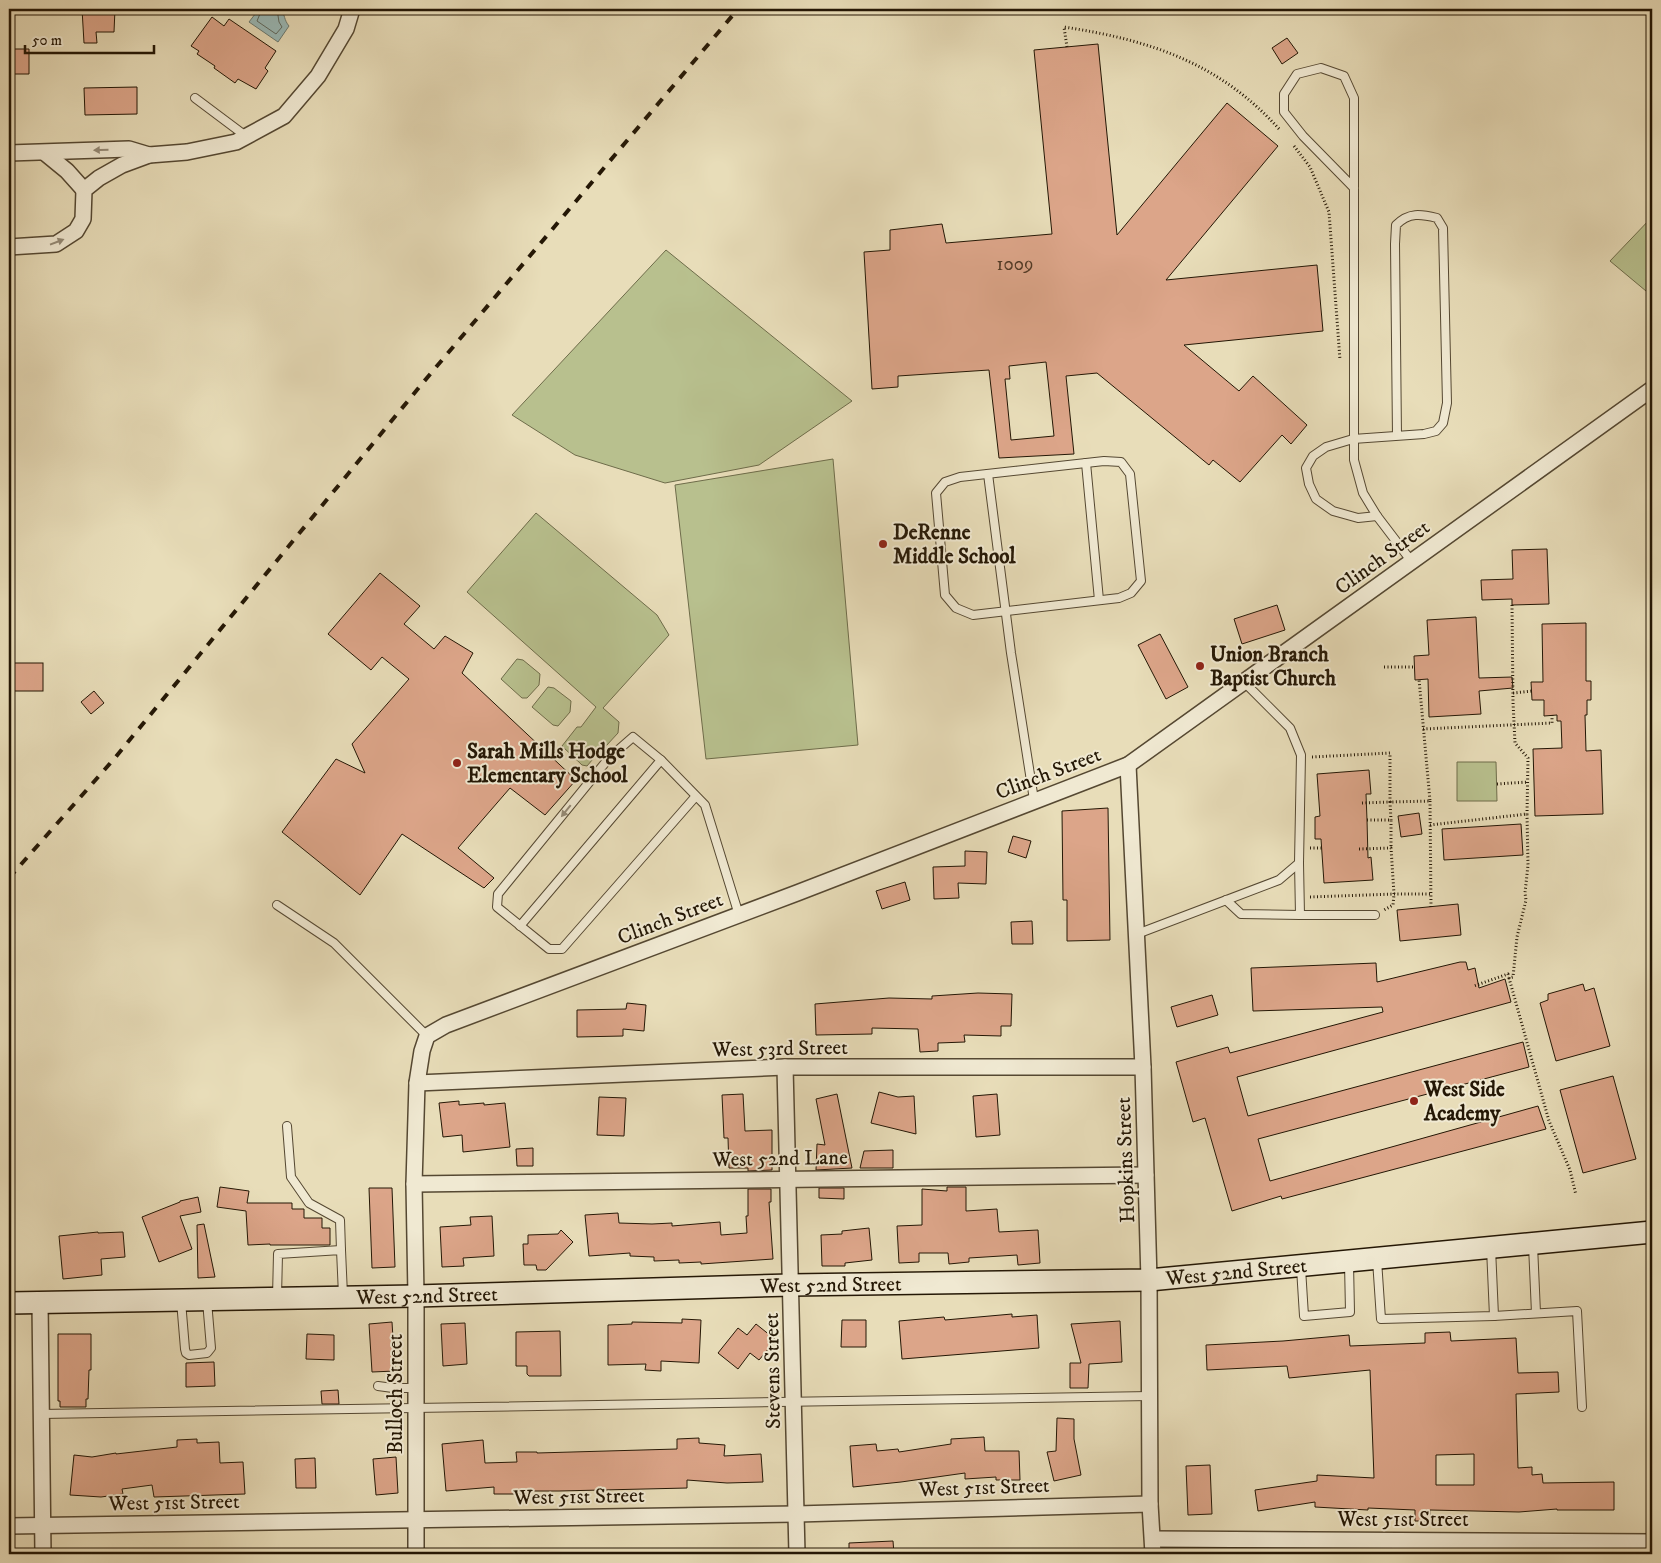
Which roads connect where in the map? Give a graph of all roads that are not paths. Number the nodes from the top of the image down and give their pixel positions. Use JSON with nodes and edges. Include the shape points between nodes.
{"nodes":[{"id":1,"x":352,"y":9,"type":"edge"},
{"id":2,"x":195,"y":98,"type":"dead end"},
{"id":3,"x":247,"y":137,"type":"junction"},
{"id":4,"x":9,"y":153,"type":"edge"},
{"id":5,"x":45,"y":153,"type":"junction"},
{"id":6,"x":149,"y":155,"type":"junction"},
{"id":7,"x":1354,"y":188,"type":"junction"},
{"id":8,"x":84,"y":190,"type":"junction"},
{"id":9,"x":9,"y":247,"type":"edge"},
{"id":10,"x":1652,"y":390,"type":"edge"},
{"id":11,"x":1397,"y":436,"type":"junction"},
{"id":12,"x":1353,"y":438,"type":"junction"},
{"id":13,"x":1086,"y":463,"type":"junction"},
{"id":14,"x":988,"y":474,"type":"junction"},
{"id":15,"x":1377,"y":516,"type":"junction"},
{"id":16,"x":1412,"y":562,"type":"junction"},
{"id":17,"x":1099,"y":600,"type":"junction"},
{"id":18,"x":1006,"y":610,"type":"junction"},
{"id":19,"x":1244,"y":682,"type":"junction"},
{"id":20,"x":661,"y":760,"type":"junction"},
{"id":21,"x":1128,"y":766,"type":"junction"},
{"id":22,"x":696,"y":796,"type":"junction"},
{"id":23,"x":1034,"y":800,"type":"junction"},
{"id":24,"x":1299,"y":863,"type":"junction"},
{"id":25,"x":1226,"y":900,"type":"junction"},
{"id":26,"x":278,"y":905,"type":"dead end"},
{"id":27,"x":738,"y":915,"type":"junction"},
{"id":28,"x":1300,"y":915,"type":"junction"},
{"id":29,"x":1375,"y":915,"type":"road end"},
{"id":30,"x":520,"y":926,"type":"junction"},
{"id":31,"x":1137,"y":934,"type":"junction"},
{"id":32,"x":427,"y":1036,"type":"junction"},
{"id":33,"x":1143,"y":1067,"type":"junction"},
{"id":34,"x":785,"y":1068,"type":"junction"},
{"id":35,"x":417,"y":1084,"type":"junction"},
{"id":36,"x":286,"y":1126,"type":"dead end"},
{"id":37,"x":1146,"y":1175,"type":"junction"},
{"id":38,"x":788,"y":1179,"type":"junction"},
{"id":39,"x":414,"y":1184,"type":"junction"},
{"id":40,"x":1652,"y":1232,"type":"edge"},
{"id":41,"x":1533,"y":1243,"type":"junction"},
{"id":42,"x":1491,"y":1247,"type":"junction"},
{"id":43,"x":341,"y":1250,"type":"junction"},
{"id":44,"x":1377,"y":1258,"type":"junction"},
{"id":45,"x":1348,"y":1261,"type":"junction"},
{"id":46,"x":1301,"y":1266,"type":"junction"},
{"id":47,"x":1149,"y":1280,"type":"junction"},
{"id":48,"x":791,"y":1285,"type":"junction"},
{"id":49,"x":416,"y":1296,"type":"junction"},
{"id":50,"x":343,"y":1297,"type":"junction"},
{"id":51,"x":277,"y":1298,"type":"junction"},
{"id":52,"x":181,"y":1300,"type":"junction"},
{"id":53,"x":206,"y":1300,"type":"junction"},
{"id":54,"x":9,"y":1303,"type":"edge"},
{"id":55,"x":40,"y":1303,"type":"junction"},
{"id":56,"x":1536,"y":1314,"type":"junction"},
{"id":57,"x":1494,"y":1316,"type":"junction"},
{"id":58,"x":378,"y":1386,"type":"dead end"},
{"id":59,"x":416,"y":1388,"type":"junction"},
{"id":60,"x":1150,"y":1396,"type":"junction"},
{"id":61,"x":794,"y":1401,"type":"junction"},
{"id":62,"x":1582,"y":1407,"type":"dead end"},
{"id":63,"x":416,"y":1408,"type":"junction"},
{"id":64,"x":41,"y":1414,"type":"junction"},
{"id":65,"x":1150,"y":1504,"type":"junction"},
{"id":66,"x":797,"y":1514,"type":"junction"},
{"id":67,"x":416,"y":1520,"type":"junction"},
{"id":68,"x":42,"y":1525,"type":"junction"},
{"id":69,"x":9,"y":1526,"type":"edge"},
{"id":70,"x":1652,"y":1546,"type":"edge"},
{"id":71,"x":1153,"y":1547,"type":"edge"},
{"id":72,"x":1499,"y":1548,"type":"edge"},
{"id":73,"x":43,"y":1554,"type":"edge"},
{"id":74,"x":416,"y":1554,"type":"edge"},
{"id":75,"x":797,"y":1554,"type":"edge"}],
"edges":[{"from":1,"to":3,"type":"street","via":[[346,30],[318,76],[284,116]]},
{"from":2,"to":3,"type":"lane"},
{"from":3,"to":6,"type":"street","via":[[187,152]]},
{"from":4,"to":5,"type":"street"},
{"from":6,"to":5,"type":"street","one_way":true,"via":[[129,149]]},
{"from":5,"to":8,"type":"street"},
{"from":6,"to":8,"type":"street","via":[[99,178]]},
{"from":7,"to":7,"type":"lane","via":[[1354,98],[1344,76],[1321,68],[1297,74],[1284,94],[1284,112]]},
{"from":7,"to":12,"type":"lane"},
{"from":9,"to":8,"type":"street","one_way":true,"via":[[56,244],[76,231],[83,219]]},
{"from":10,"to":16,"type":"street","name":"Clinch Street"},
{"from":11,"to":11,"type":"lane","via":[[1436,431],[1443,422],[1447,403],[1442,228],[1437,218],[1422,214],[1404,217],[1396,225]]},
{"from":11,"to":12,"type":"lane"},
{"from":12,"to":15,"type":"lane","via":[[1354,460],[1363,493]]},
{"from":12,"to":15,"type":"lane","via":[[1326,447],[1313,456],[1306,468],[1308,484],[1316,499],[1333,511],[1358,518]]},
{"from":13,"to":14,"type":"lane"},
{"from":13,"to":17,"type":"lane"},
{"from":13,"to":17,"type":"lane","via":[[1121,462],[1130,474],[1141,581],[1131,593]]},
{"from":14,"to":18,"type":"lane"},
{"from":14,"to":18,"type":"lane","via":[[945,482],[936,493],[945,595],[956,608],[973,614]]},
{"from":15,"to":16,"type":"lane"},
{"from":16,"to":19,"type":"street","name":"Clinch Street"},
{"from":17,"to":18,"type":"lane"},
{"from":18,"to":23,"type":"lane"},
{"from":19,"to":21,"type":"street","name":"Clinch Street"},
{"from":19,"to":24,"type":"lane","via":[[1290,728],[1302,755]]},
{"from":20,"to":22,"type":"lane"},
{"from":20,"to":30,"type":"lane"},
{"from":20,"to":30,"type":"lane","one_way":true,"via":[[633,737],[609,758],[498,894],[497,907]]},
{"from":21,"to":23,"type":"street","name":"Clinch Street"},
{"from":21,"to":31,"type":"street","name":"Hopkins Street"},
{"from":22,"to":27,"type":"lane","via":[[705,805]]},
{"from":22,"to":30,"type":"lane","via":[[562,949],[549,949]]},
{"from":23,"to":27,"type":"street","name":"Clinch Street"},
{"from":24,"to":25,"type":"lane","via":[[1279,880]]},
{"from":24,"to":28,"type":"lane"},
{"from":25,"to":28,"type":"lane","via":[[1241,914]]},
{"from":25,"to":31,"type":"lane"},
{"from":26,"to":32,"type":"lane","via":[[334,943]]},
{"from":27,"to":32,"type":"street","name":"Clinch Street","via":[[446,1025]]},
{"from":28,"to":29,"type":"lane"},
{"from":31,"to":33,"type":"street","name":"Hopkins Street"},
{"from":32,"to":35,"type":"street"},
{"from":33,"to":34,"type":"street","name":"West 53rd Street"},
{"from":33,"to":37,"type":"street","name":"Hopkins Street"},
{"from":34,"to":35,"type":"street","name":"West 53rd Street"},
{"from":34,"to":38,"type":"street","name":"Stevens Street"},
{"from":35,"to":39,"type":"street","name":"Bulloch Street"},
{"from":36,"to":43,"type":"lane","via":[[291,1177],[309,1203],[340,1220]]},
{"from":37,"to":38,"type":"street","name":"West 52nd Lane"},
{"from":37,"to":47,"type":"street","name":"Hopkins Street"},
{"from":38,"to":39,"type":"street","name":"West 52nd Lane"},
{"from":38,"to":48,"type":"street","name":"Stevens Street"},
{"from":39,"to":49,"type":"street","name":"Bulloch Street"},
{"from":40,"to":41,"type":"main road","name":"West 52nd Street"},
{"from":41,"to":42,"type":"main road","name":"West 52nd Street"},
{"from":41,"to":56,"type":"lane"},
{"from":42,"to":44,"type":"main road","name":"West 52nd Street"},
{"from":42,"to":57,"type":"lane"},
{"from":43,"to":50,"type":"lane"},
{"from":43,"to":51,"type":"lane","via":[[278,1254]]},
{"from":44,"to":45,"type":"main road","name":"West 52nd Street"},
{"from":44,"to":57,"type":"lane","via":[[1381,1319]]},
{"from":45,"to":46,"type":"main road","name":"West 52nd Street"},
{"from":45,"to":46,"type":"lane","via":[[1350,1312],[1304,1316]]},
{"from":46,"to":47,"type":"main road","name":"West 52nd Street"},
{"from":47,"to":48,"type":"main road","name":"West 52nd Street"},
{"from":47,"to":60,"type":"street","name":"Hopkins Street"},
{"from":48,"to":49,"type":"main road","name":"West 52nd Street"},
{"from":48,"to":61,"type":"street","name":"Stevens Street"},
{"from":49,"to":50,"type":"main road","name":"West 52nd Street"},
{"from":49,"to":59,"type":"street","name":"Bulloch Street"},
{"from":50,"to":51,"type":"main road","name":"West 52nd Street"},
{"from":51,"to":53,"type":"main road","name":"West 52nd Street"},
{"from":52,"to":53,"type":"main road","name":"West 52nd Street"},
{"from":52,"to":53,"type":"lane","via":[[184,1349],[190,1355],[207,1353],[211,1348]]},
{"from":52,"to":55,"type":"main road","name":"West 52nd Street"},
{"from":54,"to":55,"type":"main road","name":"West 52nd Street"},
{"from":55,"to":64,"type":"street"},
{"from":56,"to":57,"type":"lane"},
{"from":56,"to":62,"type":"lane","via":[[1577,1311]]},
{"from":58,"to":59,"type":"lane"},
{"from":59,"to":63,"type":"street","name":"Bulloch Street"},
{"from":60,"to":61,"type":"lane"},
{"from":60,"to":65,"type":"street","name":"Hopkins Street"},
{"from":61,"to":63,"type":"lane"},
{"from":61,"to":66,"type":"street","name":"Stevens Street"},
{"from":63,"to":64,"type":"lane"},
{"from":63,"to":67,"type":"street","name":"Bulloch Street"},
{"from":64,"to":68,"type":"street"},
{"from":65,"to":66,"type":"street","name":"West 51st Street"},
{"from":65,"to":71,"type":"street","name":"Hopkins Street"},
{"from":66,"to":67,"type":"street","name":"West 51st Street"},
{"from":66,"to":75,"type":"street","name":"Stevens Street"},
{"from":67,"to":68,"type":"street","name":"West 51st Street"},
{"from":67,"to":74,"type":"street","name":"Bulloch Street"},
{"from":68,"to":69,"type":"street","name":"West 51st Street"},
{"from":68,"to":73,"type":"street"},
{"from":70,"to":72,"type":"street","name":"West 51st Street"},
{"from":71,"to":72,"type":"street","name":"West 51st Street"}]}
